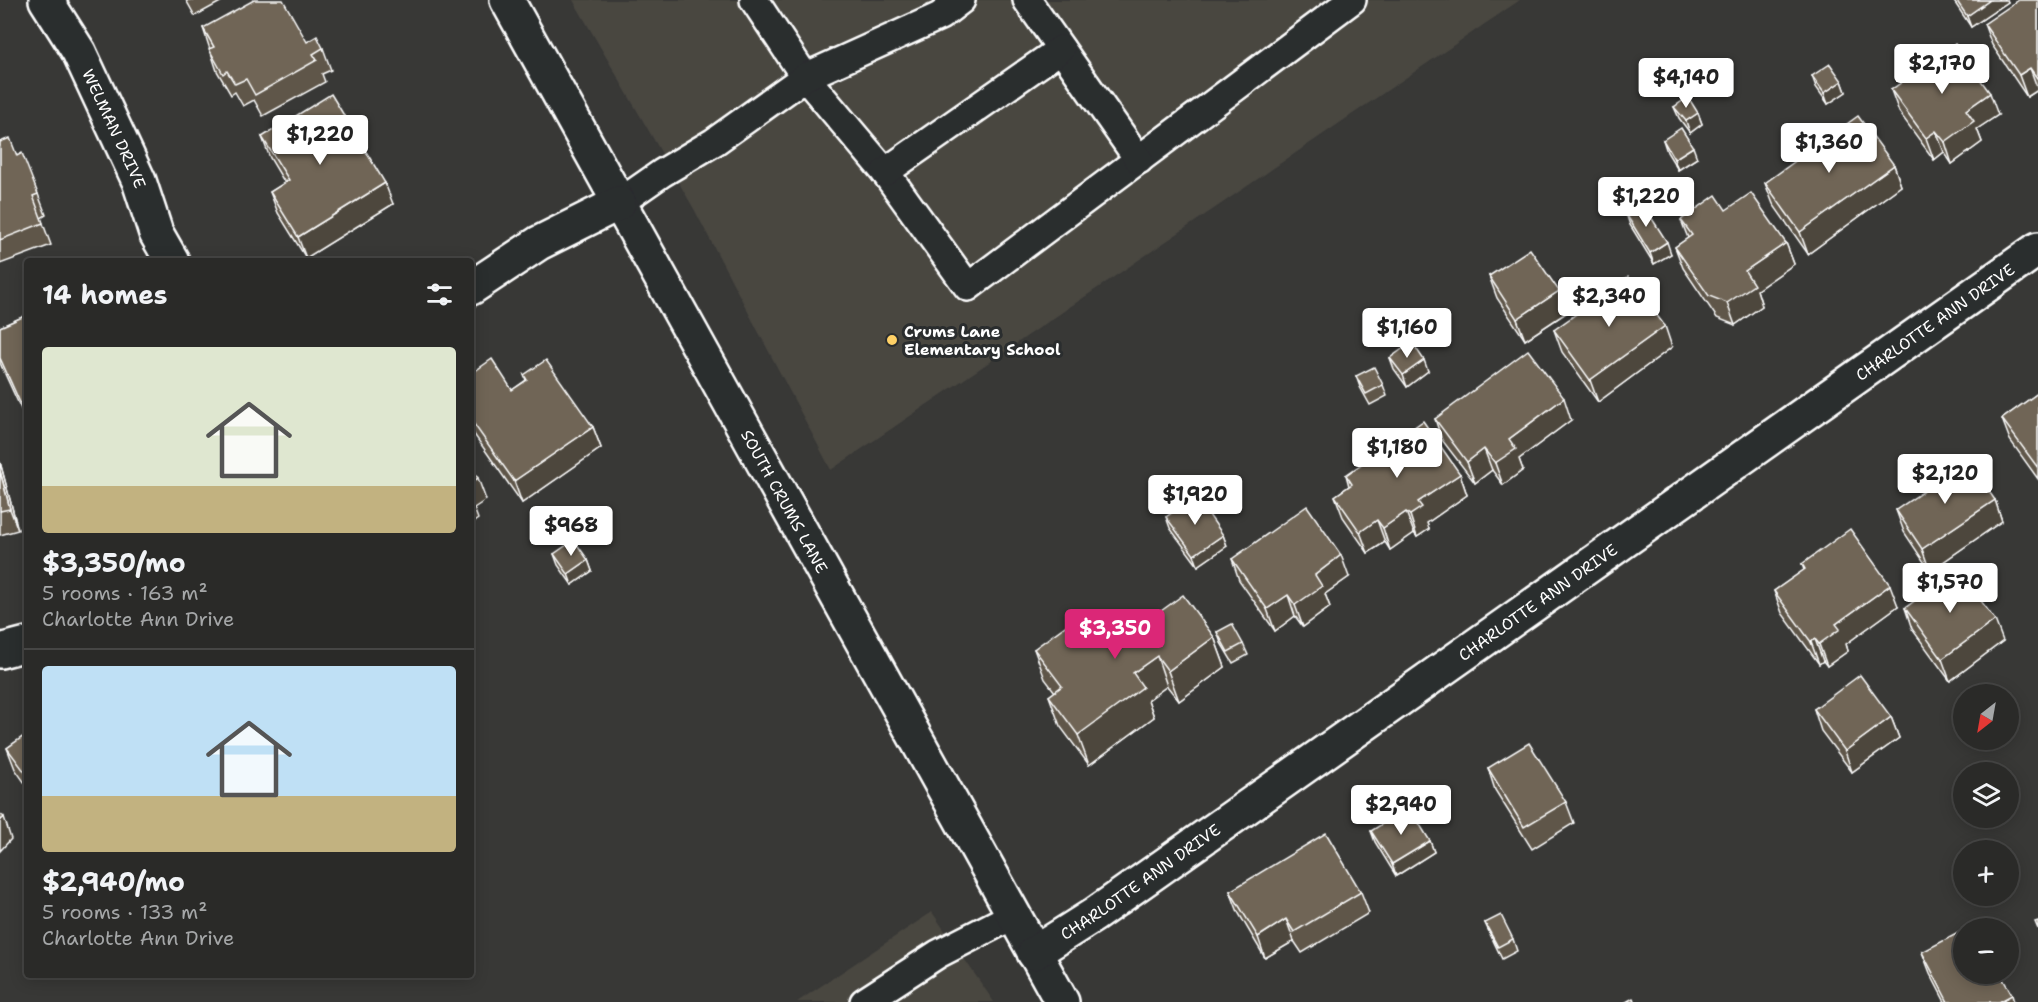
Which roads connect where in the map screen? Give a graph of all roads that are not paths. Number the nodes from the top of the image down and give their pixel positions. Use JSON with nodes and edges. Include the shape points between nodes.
{"nodes":[{"id":1,"x":46,"y":0,"type":"edge"},
{"id":2,"x":507,"y":0,"type":"edge"},
{"id":3,"x":754,"y":0,"type":"edge"},
{"id":4,"x":961,"y":0,"type":"edge"},
{"id":5,"x":1027,"y":0,"type":"edge"},
{"id":6,"x":1352,"y":0,"type":"edge"},
{"id":7,"x":1061,"y":49,"type":"junction"},
{"id":8,"x":805,"y":77,"type":"junction"},
{"id":9,"x":1139,"y":160,"type":"junction"},
{"id":10,"x":885,"y":172,"type":"junction"},
{"id":11,"x":619,"y":203,"type":"junction"},
{"id":12,"x":2038,"y":249,"type":"edge"},
{"id":13,"x":170,"y":258,"type":"edge"},
{"id":14,"x":474,"y":286,"type":"edge"},
{"id":15,"x":24,"y":645,"type":"edge"},
{"id":16,"x":0,"y":651,"type":"edge"},
{"id":17,"x":1014,"y":915,"type":"junction"},
{"id":18,"x":1035,"y":953,"type":"junction"},
{"id":19,"x":864,"y":1002,"type":"edge"},
{"id":20,"x":1062,"y":1002,"type":"edge"}],
"edges":[{"from":1,"to":13,"type":"street","name":"WELMAN DRIVE","via":[[80,52],[139,181],[156,233]]},
{"from":2,"to":11,"type":"street","name":"SOUTH CRUMS LANE"},
{"from":3,"to":8,"type":"lane"},
{"from":4,"to":8,"type":"lane","via":[[940,16]]},
{"from":5,"to":7,"type":"lane"},
{"from":6,"to":9,"type":"lane"},
{"from":7,"to":9,"type":"lane"},
{"from":7,"to":10,"type":"lane"},
{"from":8,"to":10,"type":"lane"},
{"from":8,"to":11,"type":"lane"},
{"from":9,"to":10,"type":"lane","via":[[968,287]]},
{"from":11,"to":14,"type":"street","via":[[539,243]]},
{"from":11,"to":17,"type":"street","name":"SOUTH CRUMS LANE"},
{"from":12,"to":18,"type":"street","name":"CHARLOTTE ANN DRIVE"},
{"from":15,"to":16,"type":"street"},
{"from":17,"to":18,"type":"street","name":"SOUTH CRUMS LANE"},
{"from":17,"to":19,"type":"lane","via":[[938,954]]},
{"from":18,"to":20,"type":"street","name":"SOUTH CRUMS LANE"}]}
